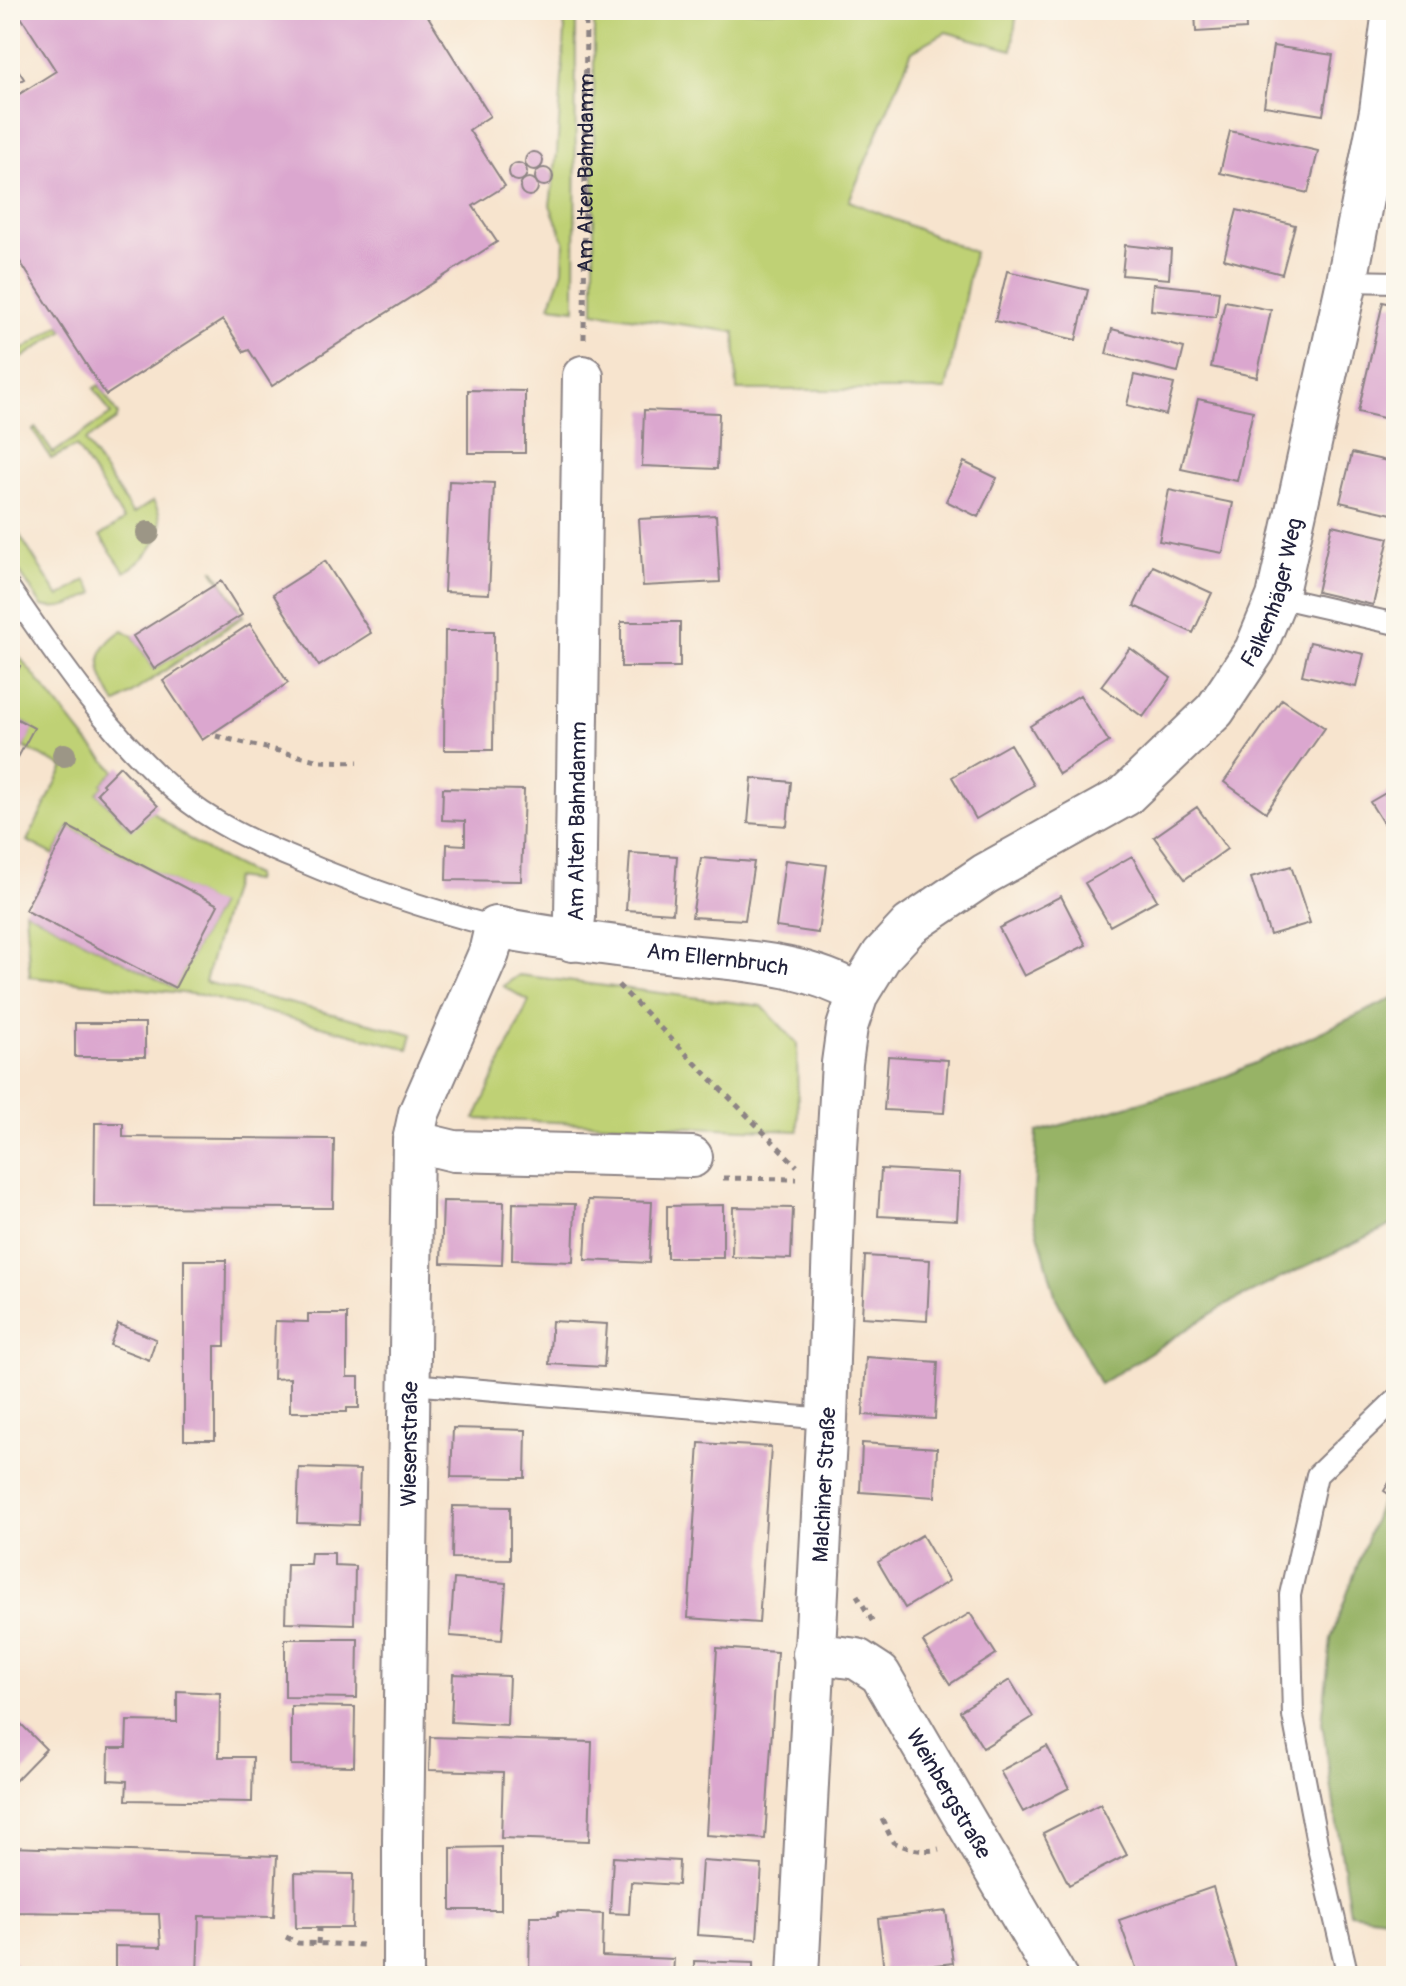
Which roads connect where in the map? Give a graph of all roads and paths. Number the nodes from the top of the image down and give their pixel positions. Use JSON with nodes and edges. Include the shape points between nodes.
{"nodes":[{"id":1,"x":586,"y":10,"type":"edge"},
{"id":2,"x":1393,"y":10,"type":"edge"},
{"id":3,"x":1347,"y":281,"type":"junction"},
{"id":4,"x":1396,"y":282,"type":"edge"},
{"id":5,"x":583,"y":376,"type":"joint"},
{"id":6,"x":10,"y":589,"type":"edge"},
{"id":7,"x":1277,"y":597,"type":"junction"},
{"id":8,"x":1396,"y":624,"type":"edge"},
{"id":9,"x":216,"y":736,"type":"dead end"},
{"id":10,"x":358,"y":762,"type":"dead end"},
{"id":11,"x":495,"y":927,"type":"junction"},
{"id":12,"x":572,"y":941,"type":"junction"},
{"id":13,"x":619,"y":947,"type":"junction"},
{"id":14,"x":858,"y":994,"type":"junction"},
{"id":15,"x":413,"y":1141,"type":"junction"},
{"id":16,"x":692,"y":1157,"type":"joint"},
{"id":17,"x":822,"y":1180,"type":"junction"},
{"id":18,"x":411,"y":1384,"type":"junction"},
{"id":19,"x":1396,"y":1399,"type":"edge"},
{"id":20,"x":827,"y":1419,"type":"junction"},
{"id":21,"x":850,"y":1583,"type":"dead end"},
{"id":22,"x":881,"y":1638,"type":"dead end"},
{"id":23,"x":813,"y":1653,"type":"junction"},
{"id":24,"x":882,"y":1819,"type":"dead end"},
{"id":25,"x":932,"y":1835,"type":"dead end"},
{"id":26,"x":319,"y":1928,"type":"dead end"},
{"id":27,"x":286,"y":1937,"type":"dead end"},
{"id":28,"x":318,"y":1944,"type":"junction"},
{"id":29,"x":403,"y":1961,"type":"edge"},
{"id":30,"x":798,"y":1976,"type":"edge"},
{"id":31,"x":1056,"y":1976,"type":"edge"},
{"id":32,"x":1348,"y":1976,"type":"edge"}],
"edges":[{"from":1,"to":5,"type":"path","name":"Am Alten Bahndamm"},
{"from":2,"to":3,"type":"street","name":"Falkenhäger Weg","via":[[1380,111]]},
{"from":3,"to":4,"type":"lane"},
{"from":3,"to":7,"type":"street","name":"Falkenhäger Weg"},
{"from":5,"to":12,"type":"street","name":"Am Alten Bahndamm"},
{"from":6,"to":11,"type":"lane","name":"Am Alten Bahndamm","via":[[100,714],[178,794],[228,828],[331,874]]},
{"from":7,"to":8,"type":"lane"},
{"from":7,"to":14,"type":"street","name":"Falkenhäger Weg","via":[[1255,650],[1215,710],[1125,796],[985,874],[910,925],[882,955]]},
{"from":9,"to":10,"type":"path","via":[[320,761]]},
{"from":11,"to":12,"type":"street","name":"Am Alten Bahndamm"},
{"from":11,"to":15,"type":"street","name":"Wiesenstraße","via":[[489,953],[419,1113]]},
{"from":12,"to":13,"type":"street","name":"Am Ellernbruch"},
{"from":13,"to":14,"type":"street","name":"Am Ellernbruch","via":[[795,968],[835,980]]},
{"from":13,"to":17,"type":"path","via":[[614,981]]},
{"from":14,"to":17,"type":"street","name":"Malchiner Straße","via":[[847,1027]]},
{"from":15,"to":16,"type":"street","via":[[454,1151]]},
{"from":15,"to":18,"type":"street","name":"Wiesenstraße"},
{"from":16,"to":17,"type":"path","via":[[700,1177]]},
{"from":17,"to":20,"type":"street","name":"Malchiner Straße"},
{"from":18,"to":20,"type":"lane"},
{"from":18,"to":29,"type":"street","name":"Wiesenstraße"},
{"from":19,"to":32,"type":"lane","via":[[1317,1475],[1290,1595],[1293,1716]]},
{"from":20,"to":23,"type":"street","name":"Malchiner Straße"},
{"from":21,"to":22,"type":"path"},
{"from":23,"to":30,"type":"street","name":"Malchiner Straße"},
{"from":23,"to":31,"type":"street","name":"Weinbergstraße","via":[[857,1659],[880,1674]]},
{"from":24,"to":25,"type":"path","via":[[893,1842],[907,1849],[940,1849]]},
{"from":26,"to":28,"type":"path"},
{"from":27,"to":28,"type":"path"},
{"from":28,"to":29,"type":"path"}]}
